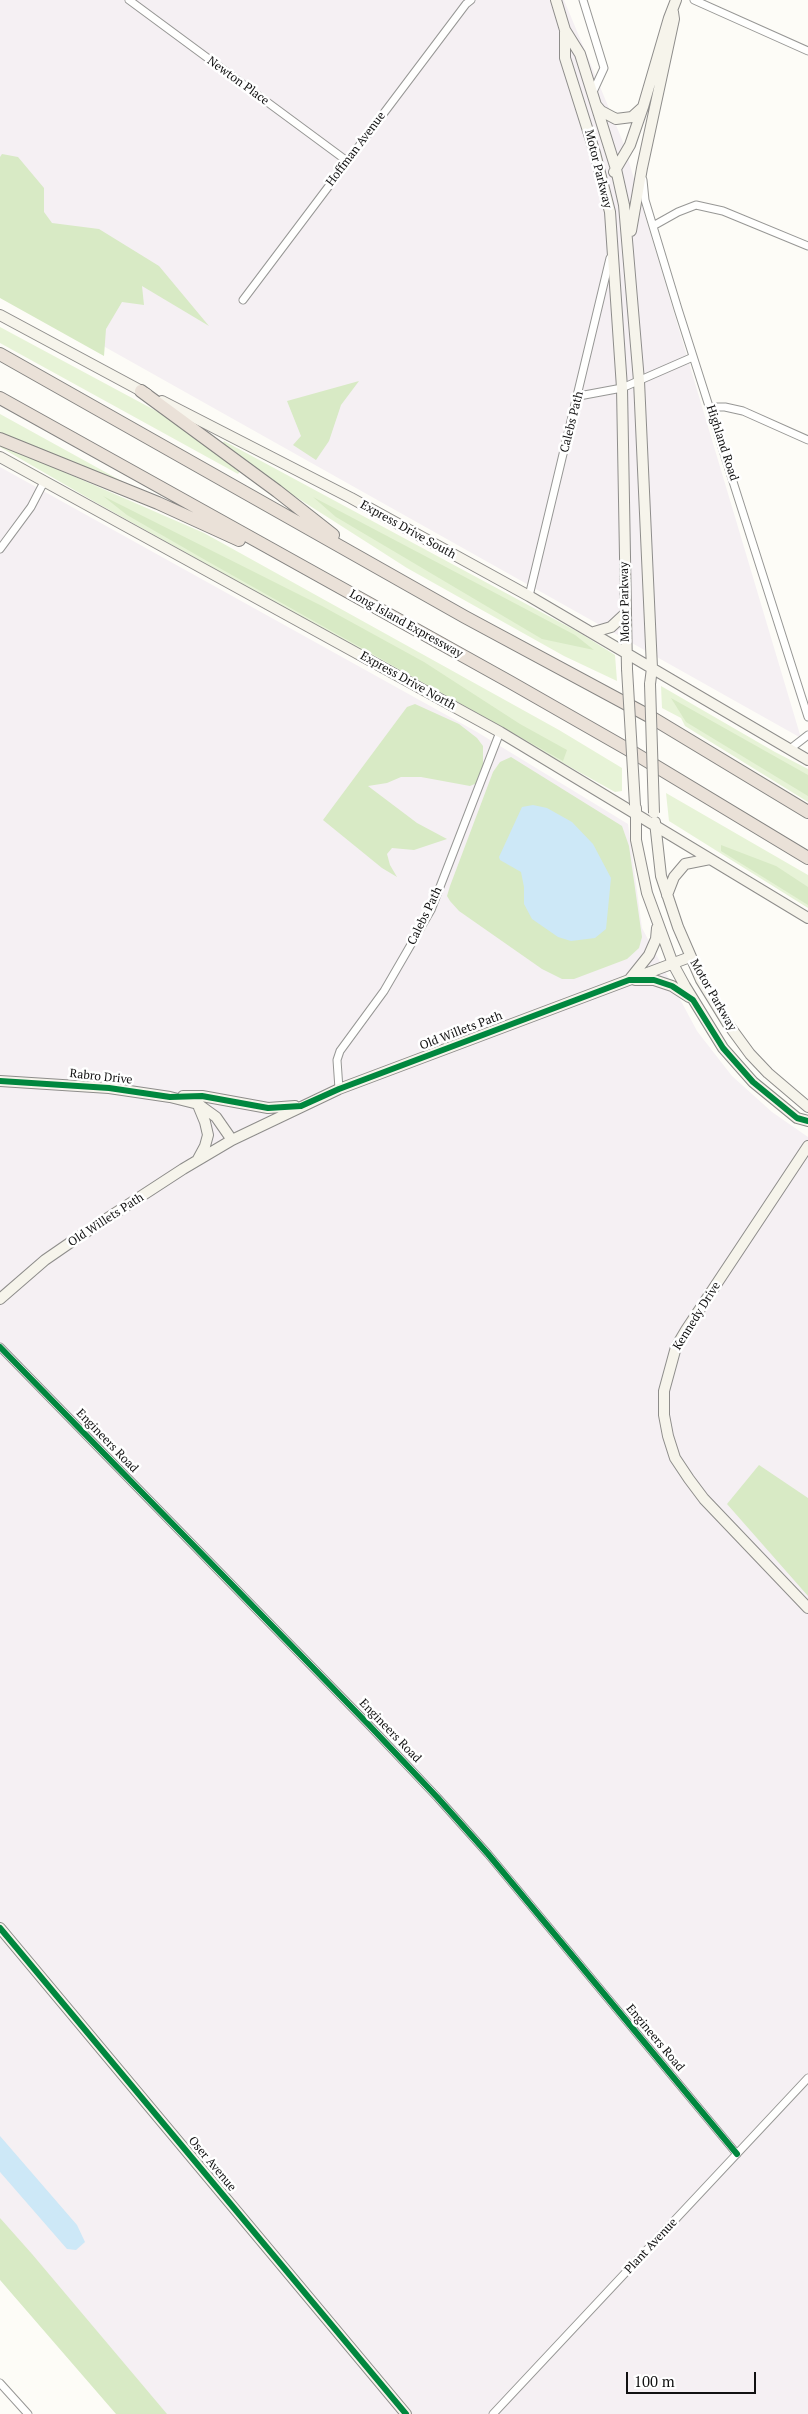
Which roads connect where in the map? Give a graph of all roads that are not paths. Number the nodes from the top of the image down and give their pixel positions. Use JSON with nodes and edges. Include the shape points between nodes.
{"nodes":[{"id":1,"x":129,"y":0,"type":"edge"},
{"id":2,"x":471,"y":0,"type":"edge"},
{"id":3,"x":556,"y":0,"type":"edge"},
{"id":4,"x":583,"y":0,"type":"edge"},
{"id":5,"x":676,"y":0,"type":"edge"},
{"id":6,"x":694,"y":0,"type":"edge"},
{"id":7,"x":673,"y":12,"type":"junction"},
{"id":8,"x":565,"y":30,"type":"junction"},
{"id":9,"x":808,"y":52,"type":"edge"},
{"id":10,"x":592,"y":98,"type":"junction"},
{"id":11,"x":644,"y":107,"type":"junction"},
{"id":12,"x":347,"y":161,"type":"junction"},
{"id":13,"x":642,"y":168,"type":"junction"},
{"id":14,"x":616,"y":169,"type":"junction"},
{"id":15,"x":605,"y":188,"type":"junction"},
{"id":16,"x":653,"y":226,"type":"junction"},
{"id":17,"x":628,"y":243,"type":"junction"},
{"id":18,"x":808,"y":246,"type":"edge"},
{"id":19,"x":613,"y":248,"type":"junction"},
{"id":20,"x":243,"y":300,"type":"dead end"},
{"id":21,"x":0,"y":314,"type":"edge"},
{"id":22,"x":0,"y":354,"type":"edge"},
{"id":23,"x":693,"y":357,"type":"junction"},
{"id":24,"x":639,"y":381,"type":"junction"},
{"id":25,"x":622,"y":388,"type":"junction"},
{"id":26,"x":141,"y":391,"type":"junction"},
{"id":27,"x":579,"y":396,"type":"junction"},
{"id":28,"x":0,"y":398,"type":"edge"},
{"id":29,"x":711,"y":407,"type":"junction"},
{"id":30,"x":0,"y":439,"type":"edge"},
{"id":31,"x":808,"y":440,"type":"edge"},
{"id":32,"x":0,"y":457,"type":"edge"},
{"id":33,"x":44,"y":482,"type":"junction"},
{"id":34,"x":0,"y":550,"type":"edge"},
{"id":35,"x":351,"y":552,"type":"junction"},
{"id":36,"x":529,"y":596,"type":"junction"},
{"id":37,"x":379,"y":609,"type":"junction"},
{"id":38,"x":626,"y":614,"type":"junction"},
{"id":39,"x":594,"y":632,"type":"junction"},
{"id":40,"x":626,"y":653,"type":"junction"},
{"id":41,"x":652,"y":668,"type":"junction"},
{"id":42,"x":808,"y":717,"type":"edge"},
{"id":43,"x":500,"y":732,"type":"junction"},
{"id":44,"x":808,"y":735,"type":"edge"},
{"id":45,"x":790,"y":749,"type":"junction"},
{"id":46,"x":808,"y":760,"type":"edge"},
{"id":47,"x":636,"y":809,"type":"junction"},
{"id":48,"x":808,"y":812,"type":"edge"},
{"id":49,"x":655,"y":825,"type":"junction"},
{"id":50,"x":808,"y":858,"type":"edge"},
{"id":51,"x":710,"y":859,"type":"junction"},
{"id":52,"x":667,"y":895,"type":"junction"},
{"id":53,"x":808,"y":918,"type":"edge"},
{"id":54,"x":658,"y":924,"type":"junction"},
{"id":55,"x":690,"y":957,"type":"junction"},
{"id":56,"x":673,"y":964,"type":"junction"},
{"id":57,"x":629,"y":980,"type":"junction"},
{"id":58,"x":693,"y":1000,"type":"junction"},
{"id":59,"x":0,"y":1081,"type":"edge"},
{"id":60,"x":339,"y":1089,"type":"junction"},
{"id":61,"x":170,"y":1096,"type":"junction"},
{"id":62,"x":198,"y":1104,"type":"junction"},
{"id":63,"x":301,"y":1106,"type":"junction"},
{"id":64,"x":808,"y":1107,"type":"edge"},
{"id":65,"x":808,"y":1121,"type":"edge"},
{"id":66,"x":232,"y":1140,"type":"junction"},
{"id":67,"x":808,"y":1146,"type":"edge"},
{"id":68,"x":198,"y":1160,"type":"junction"},
{"id":69,"x":0,"y":1299,"type":"edge"},
{"id":70,"x":0,"y":1347,"type":"edge"},
{"id":71,"x":808,"y":1608,"type":"edge"},
{"id":72,"x":0,"y":1928,"type":"edge"},
{"id":73,"x":808,"y":2078,"type":"edge"},
{"id":74,"x":738,"y":2154,"type":"junction"},
{"id":75,"x":0,"y":2383,"type":"edge"},
{"id":76,"x":28,"y":2414,"type":"edge"},
{"id":77,"x":406,"y":2414,"type":"edge"},
{"id":78,"x":493,"y":2414,"type":"edge"}],
"edges":[{"from":1,"to":12,"type":"street","name":"Newton Place"},
{"from":2,"to":12,"type":"street","name":"Hoffman Avenue"},
{"from":3,"to":8,"type":"main road","name":"Motor Parkway"},
{"from":4,"to":10,"type":"street","via":[[604,68]]},
{"from":5,"to":7,"type":"main road"},
{"from":6,"to":9,"type":"street"},
{"from":7,"to":11,"type":"main road","via":[[668,18]]},
{"from":7,"to":13,"type":"main road"},
{"from":8,"to":10,"type":"main road","name":"Motor Parkway","via":[[580,54]]},
{"from":8,"to":15,"type":"main road","name":"Motor Parkway","via":[[565,58]]},
{"from":10,"to":11,"type":"main road","via":[[601,112],[616,119],[632,117]]},
{"from":10,"to":14,"type":"main road","name":"Motor Parkway"},
{"from":11,"to":14,"type":"main road","via":[[630,145]]},
{"from":12,"to":20,"type":"street","name":"Hoffman Avenue"},
{"from":13,"to":16,"type":"street","name":"Highland Road","via":[[645,200]]},
{"from":13,"to":17,"type":"main road"},
{"from":14,"to":15,"type":"main road"},
{"from":14,"to":17,"type":"main road","name":"Motor Parkway"},
{"from":15,"to":19,"type":"main road","name":"Motor Parkway"},
{"from":16,"to":18,"type":"street","via":[[696,205],[723,212]]},
{"from":16,"to":23,"type":"street","name":"Highland Road"},
{"from":17,"to":24,"type":"main road","name":"Motor Parkway"},
{"from":19,"to":25,"type":"main road","name":"Motor Parkway"},
{"from":19,"to":27,"type":"street","name":"Calebs Path"},
{"from":21,"to":26,"type":"main road","name":"Express Drive South"},
{"from":22,"to":35,"type":"highway"},
{"from":23,"to":24,"type":"street"},
{"from":23,"to":29,"type":"street","name":"Highland Road"},
{"from":24,"to":25,"type":"street"},
{"from":24,"to":41,"type":"main road","name":"Motor Parkway"},
{"from":25,"to":27,"type":"street"},
{"from":25,"to":38,"type":"main road","name":"Motor Parkway"},
{"from":26,"to":35,"type":"highway","via":[[278,491]]},
{"from":26,"to":36,"type":"main road","name":"Express Drive South","via":[[319,481]]},
{"from":27,"to":36,"type":"street","name":"Calebs Path"},
{"from":28,"to":37,"type":"highway","name":"Long Island Expressway"},
{"from":29,"to":31,"type":"street","via":[[743,411]]},
{"from":29,"to":42,"type":"street","name":"Highland Road"},
{"from":30,"to":37,"type":"highway","via":[[206,524]]},
{"from":32,"to":33,"type":"main road","name":"Express Drive North"},
{"from":33,"to":34,"type":"street","via":[[31,507]]},
{"from":33,"to":43,"type":"main road","name":"Express Drive North"},
{"from":35,"to":48,"type":"highway","via":[[649,716]]},
{"from":36,"to":39,"type":"main road","name":"Express Drive South"},
{"from":37,"to":50,"type":"highway","name":"Long Island Expressway","via":[[629,750]]},
{"from":38,"to":39,"type":"main road","via":[[611,627]]},
{"from":38,"to":40,"type":"main road","name":"Motor Parkway"},
{"from":39,"to":40,"type":"main road","name":"Express Drive South"},
{"from":40,"to":41,"type":"main road","name":"Express Drive South"},
{"from":40,"to":47,"type":"main road","name":"Motor Parkway","bridge":true},
{"from":41,"to":45,"type":"main road","name":"Express Drive South"},
{"from":41,"to":49,"type":"main road","name":"Motor Parkway","bridge":true},
{"from":43,"to":47,"type":"main road","name":"Express Drive North"},
{"from":43,"to":60,"type":"street","name":"Calebs Path","via":[[430,912],[384,991],[340,1050],[337,1060]]},
{"from":44,"to":45,"type":"street"},
{"from":45,"to":46,"type":"main road","name":"Express Drive South"},
{"from":47,"to":49,"type":"main road","name":"Express Drive North"},
{"from":47,"to":54,"type":"main road","name":"Motor Parkway","via":[[640,862]]},
{"from":49,"to":51,"type":"main road","name":"Express Drive North"},
{"from":49,"to":52,"type":"main road","name":"Motor Parkway","via":[[661,876]]},
{"from":51,"to":52,"type":"main road","via":[[685,864],[674,877]]},
{"from":51,"to":53,"type":"main road","name":"Express Drive North"},
{"from":52,"to":55,"type":"main road","name":"Motor Parkway"},
{"from":54,"to":56,"type":"main road","name":"Motor Parkway"},
{"from":54,"to":57,"type":"main road","via":[[649,955]]},
{"from":55,"to":56,"type":"main road","name":"Old Willets Path"},
{"from":55,"to":64,"type":"main road","name":"Motor Parkway","via":[[724,1018],[750,1054]]},
{"from":56,"to":57,"type":"main road","name":"Old Willets Path"},
{"from":56,"to":58,"type":"main road","name":"Motor Parkway"},
{"from":57,"to":58,"type":"main road","via":[[654,980],[672,986]]},
{"from":57,"to":60,"type":"main road","name":"Old Willets Path"},
{"from":58,"to":65,"type":"main road","name":"Motor Parkway","via":[[723,1048],[753,1082],[797,1118]]},
{"from":59,"to":61,"type":"main road","name":"Rabro Drive","via":[[100,1087]]},
{"from":60,"to":63,"type":"main road","name":"Old Willets Path"},
{"from":61,"to":62,"type":"main road","name":"Rabro Drive"},
{"from":61,"to":63,"type":"main road","via":[[202,1096],[268,1108]]},
{"from":62,"to":66,"type":"main road","name":"Rabro Drive","via":[[216,1117]]},
{"from":62,"to":68,"type":"main road","via":[[208,1135]]},
{"from":63,"to":66,"type":"main road","name":"Old Willets Path"},
{"from":66,"to":68,"type":"main road","name":"Old Willets Path"},
{"from":67,"to":71,"type":"main road","name":"Kennedy Drive","via":[[681,1338],[669,1366],[664,1415],[675,1458],[688,1479]]},
{"from":68,"to":69,"type":"main road","name":"Old Willets Path","via":[[68,1244]]},
{"from":70,"to":74,"type":"street","name":"Engineers Road","via":[[426,1785],[492,1859]]},
{"from":72,"to":77,"type":"main road","name":"Oser Avenue"},
{"from":73,"to":74,"type":"street","name":"Plant Avenue"},
{"from":74,"to":78,"type":"street","name":"Plant Avenue"},
{"from":75,"to":76,"type":"street"}]}
